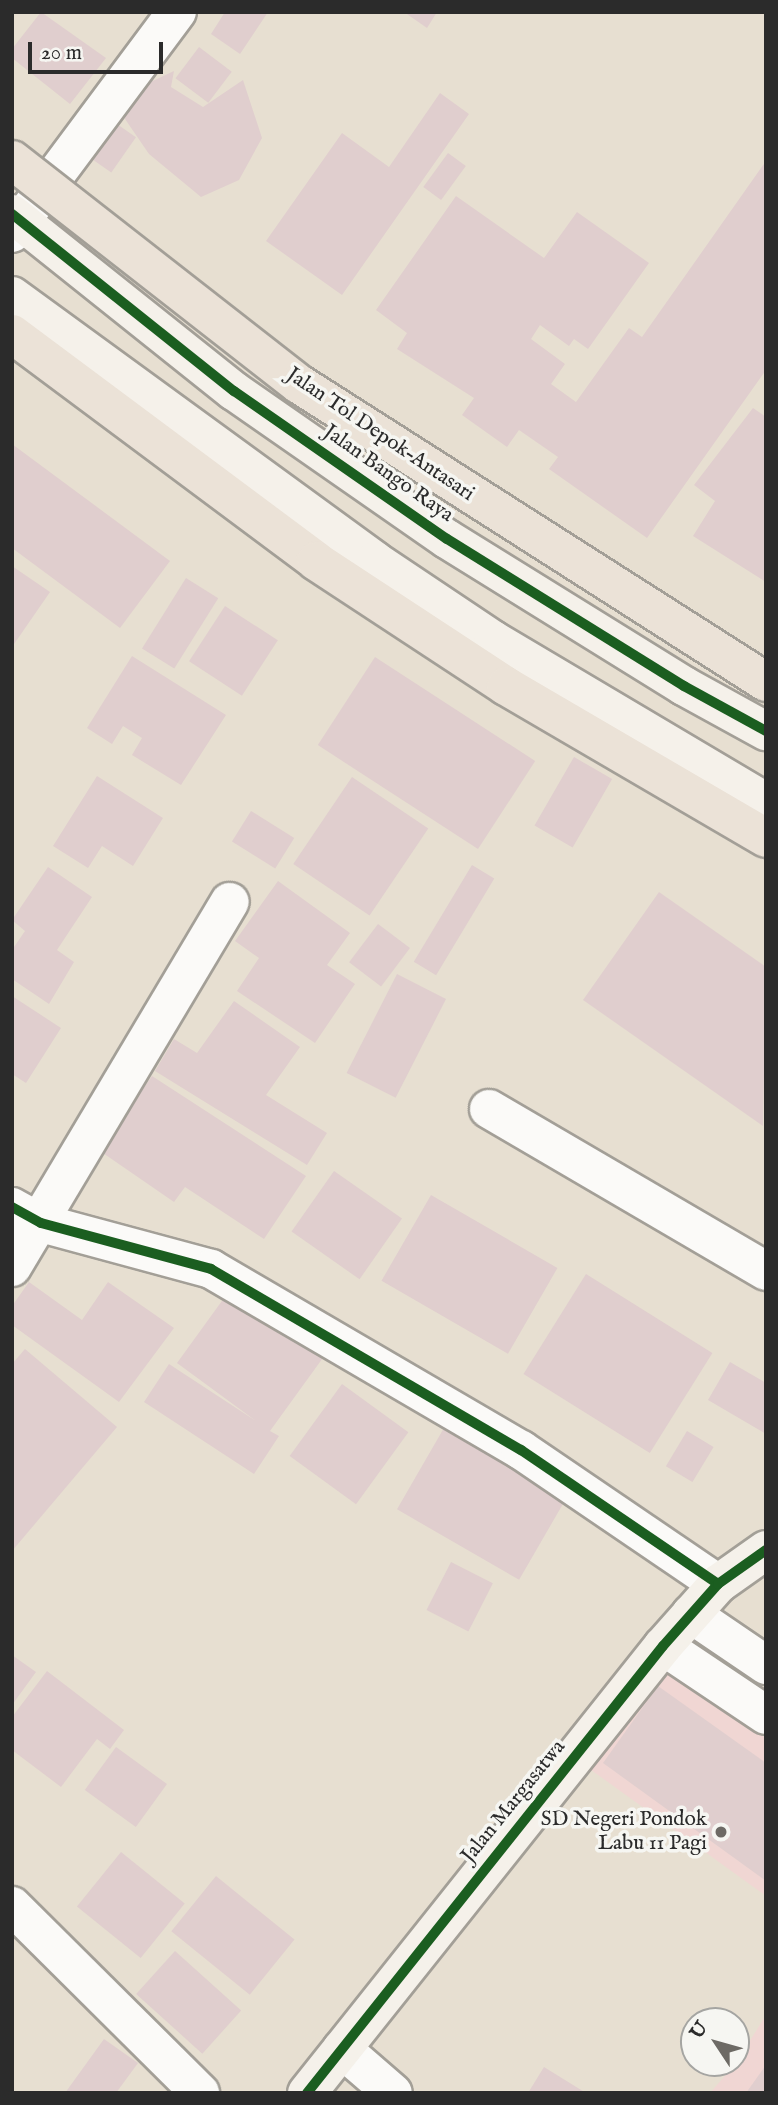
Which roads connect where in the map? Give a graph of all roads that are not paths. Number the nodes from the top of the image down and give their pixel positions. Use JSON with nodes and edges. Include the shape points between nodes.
{"nodes":[{"id":1,"x":177,"y":12,"type":"edge"},
{"id":2,"x":12,"y":160,"type":"edge"},
{"id":3,"x":15,"y":223,"type":"edge"},
{"id":4,"x":12,"y":296,"type":"edge"},
{"id":5,"x":12,"y":334,"type":"edge"},
{"id":6,"x":766,"y":682,"type":"edge"},
{"id":7,"x":766,"y":731,"type":"edge"},
{"id":8,"x":764,"y":798,"type":"edge"},
{"id":9,"x":766,"y":838,"type":"edge"},
{"id":10,"x":230,"y":902,"type":"dead end"},
{"id":11,"x":489,"y":1109,"type":"dead end"},
{"id":12,"x":27,"y":1215,"type":"edge"},
{"id":13,"x":12,"y":1267,"type":"edge"},
{"id":14,"x":766,"y":1271,"type":"edge"},
{"id":15,"x":766,"y":1550,"type":"edge"},
{"id":16,"x":718,"y":1584,"type":"junction"},
{"id":17,"x":691,"y":1614,"type":"junction"},
{"id":18,"x":663,"y":1646,"type":"junction"},
{"id":19,"x":766,"y":1665,"type":"edge"},
{"id":20,"x":766,"y":1715,"type":"edge"},
{"id":21,"x":12,"y":1906,"type":"edge"},
{"id":22,"x":342,"y":2049,"type":"junction"},
{"id":23,"x":200,"y":2093,"type":"edge"},
{"id":24,"x":307,"y":2093,"type":"edge"},
{"id":25,"x":393,"y":2093,"type":"edge"}],
"edges":[{"from":1,"to":3,"type":"street"},
{"from":2,"to":6,"type":"highway","name":"Jalan Tol Depok–Antasari","bridge":true,"via":[[299,384]]},
{"from":3,"to":7,"type":"street","name":"Jalan Bango Raya","via":[[234,391],[447,539],[684,686]]},
{"from":4,"to":8,"type":"street","via":[[375,561],[504,647]]},
{"from":5,"to":9,"type":"highway","via":[[316,561],[506,686]]},
{"from":10,"to":12,"type":"street"},
{"from":11,"to":14,"type":"street"},
{"from":12,"to":13,"type":"street"},
{"from":12,"to":16,"type":"street","via":[[211,1269],[521,1450]]},
{"from":15,"to":16,"type":"street","name":"Jalan Margasatwa"},
{"from":16,"to":17,"type":"street","name":"Jalan Margasatwa"},
{"from":17,"to":18,"type":"street","name":"Jalan Margasatwa"},
{"from":17,"to":19,"type":"street"},
{"from":18,"to":20,"type":"street"},
{"from":18,"to":22,"type":"street","name":"Jalan Margasatwa"},
{"from":21,"to":23,"type":"street"},
{"from":22,"to":24,"type":"street","name":"Jalan Margasatwa"},
{"from":22,"to":25,"type":"street"}]}
